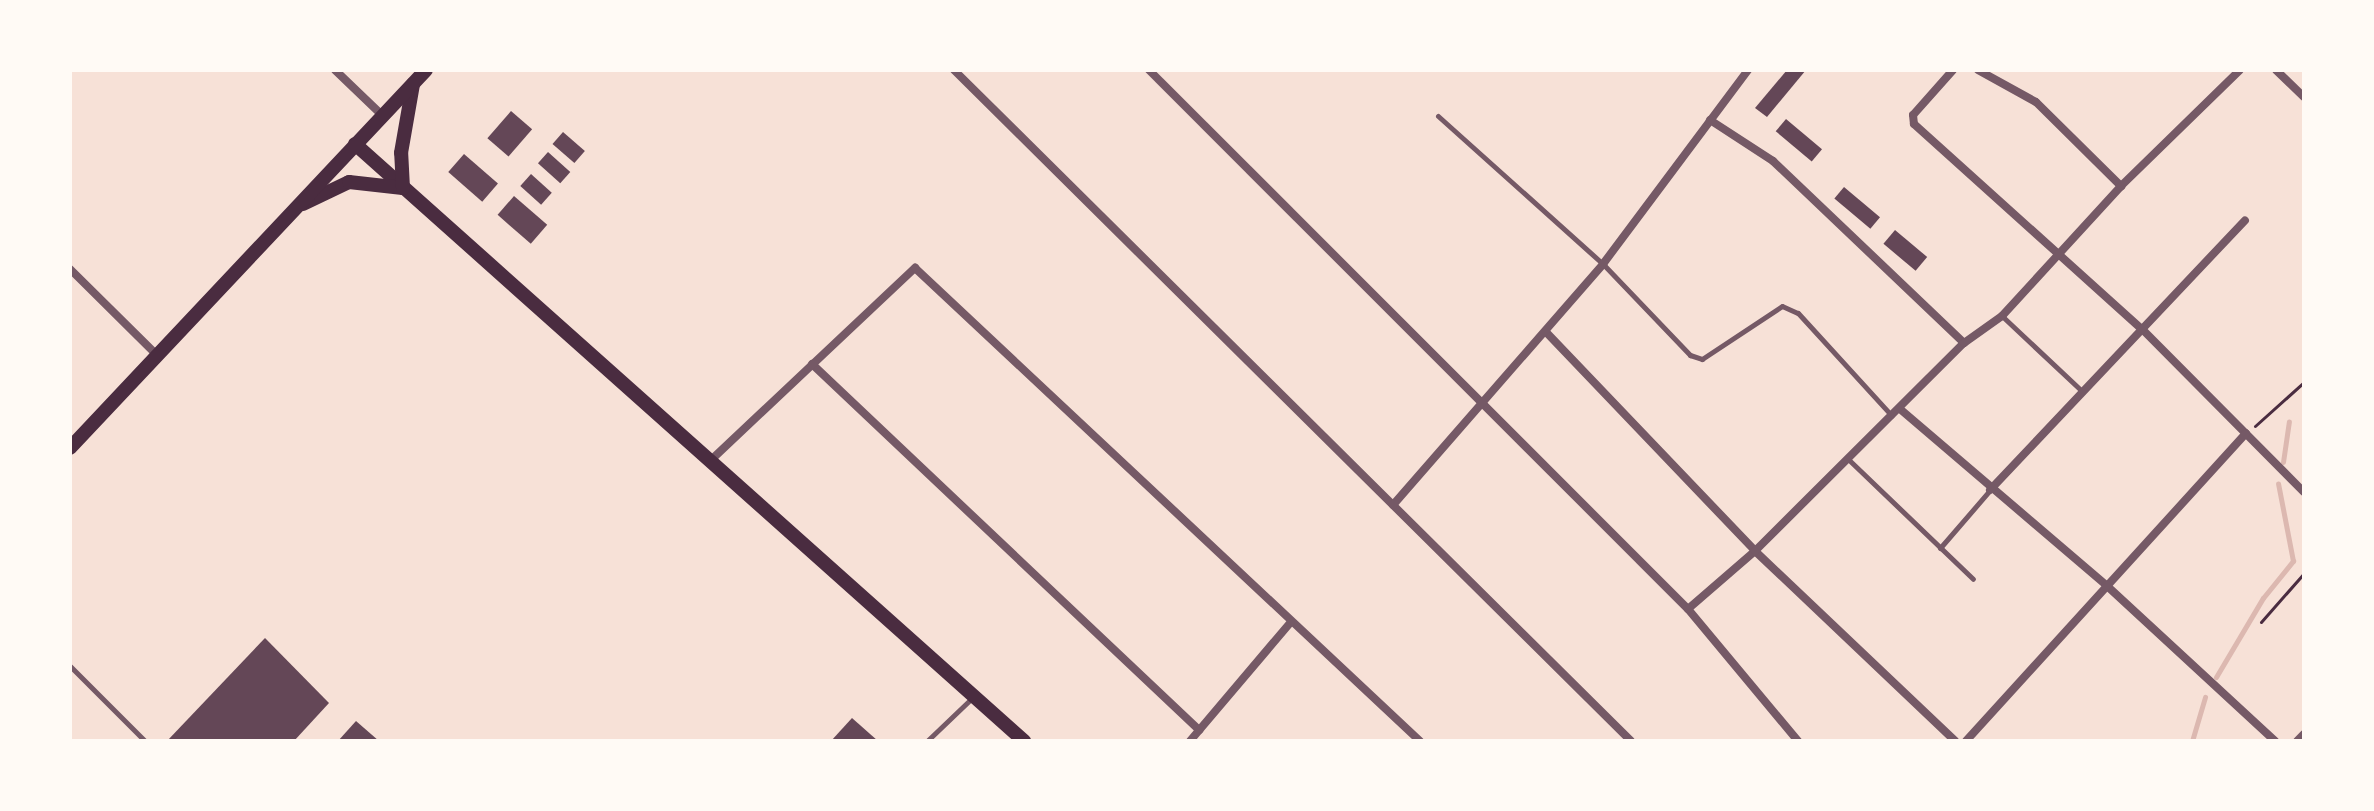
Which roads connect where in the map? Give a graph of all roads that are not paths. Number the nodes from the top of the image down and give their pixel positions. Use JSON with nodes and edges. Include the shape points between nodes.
{"nodes":[{"id":1,"x":335,"y":70,"type":"edge"},
{"id":2,"x":426,"y":70,"type":"edge"},
{"id":3,"x":954,"y":70,"type":"edge"},
{"id":4,"x":1149,"y":70,"type":"edge"},
{"id":5,"x":1748,"y":70,"type":"edge"},
{"id":6,"x":1953,"y":70,"type":"edge"},
{"id":7,"x":1978,"y":70,"type":"edge"},
{"id":8,"x":2240,"y":70,"type":"edge"},
{"id":9,"x":2276,"y":70,"type":"edge"},
{"id":10,"x":413,"y":84,"type":"junction"},
{"id":11,"x":2304,"y":97,"type":"edge"},
{"id":12,"x":382,"y":115,"type":"junction"},
{"id":13,"x":1438,"y":116,"type":"dead end"},
{"id":14,"x":1710,"y":120,"type":"junction"},
{"id":15,"x":355,"y":144,"type":"junction"},
{"id":16,"x":2121,"y":186,"type":"junction"},
{"id":17,"x":403,"y":188,"type":"junction"},
{"id":18,"x":296,"y":207,"type":"junction"},
{"id":19,"x":2245,"y":220,"type":"dead end"},
{"id":20,"x":2060,"y":252,"type":"junction"},
{"id":21,"x":1603,"y":264,"type":"junction"},
{"id":22,"x":70,"y":269,"type":"edge"},
{"id":23,"x":2002,"y":316,"type":"junction"},
{"id":24,"x":2142,"y":329,"type":"junction"},
{"id":25,"x":1546,"y":332,"type":"junction"},
{"id":26,"x":1964,"y":343,"type":"junction"},
{"id":27,"x":157,"y":355,"type":"junction"},
{"id":28,"x":812,"y":364,"type":"junction"},
{"id":29,"x":2083,"y":392,"type":"junction"},
{"id":30,"x":1483,"y":403,"type":"junction"},
{"id":31,"x":1900,"y":409,"type":"junction"},
{"id":32,"x":1892,"y":416,"type":"junction"},
{"id":33,"x":2246,"y":433,"type":"junction"},
{"id":34,"x":70,"y":448,"type":"edge"},
{"id":35,"x":1847,"y":458,"type":"junction"},
{"id":36,"x":710,"y":461,"type":"junction"},
{"id":37,"x":1990,"y":490,"type":"junction"},
{"id":38,"x":2304,"y":492,"type":"edge"},
{"id":39,"x":1393,"y":505,"type":"junction"},
{"id":40,"x":1940,"y":548,"type":"junction"},
{"id":41,"x":1755,"y":551,"type":"junction"},
{"id":42,"x":1973,"y":579,"type":"dead end"},
{"id":43,"x":2106,"y":585,"type":"junction"},
{"id":44,"x":1688,"y":609,"type":"junction"},
{"id":45,"x":1290,"y":623,"type":"junction"},
{"id":46,"x":70,"y":666,"type":"edge"},
{"id":47,"x":974,"y":697,"type":"junction"},
{"id":48,"x":1199,"y":730,"type":"junction"},
{"id":49,"x":2304,"y":734,"type":"edge"},
{"id":50,"x":145,"y":741,"type":"edge"},
{"id":51,"x":927,"y":741,"type":"edge"},
{"id":52,"x":1024,"y":741,"type":"edge"},
{"id":53,"x":1190,"y":741,"type":"edge"},
{"id":54,"x":1420,"y":741,"type":"edge"},
{"id":55,"x":1631,"y":741,"type":"edge"},
{"id":56,"x":1798,"y":741,"type":"edge"},
{"id":57,"x":1955,"y":741,"type":"edge"},
{"id":58,"x":1966,"y":741,"type":"edge"},
{"id":59,"x":2275,"y":741,"type":"edge"},
{"id":60,"x":2297,"y":741,"type":"edge"}],
"edges":[{"from":1,"to":12,"type":"street"},
{"from":2,"to":10,"type":"main road"},
{"from":3,"to":39,"type":"street"},
{"from":4,"to":30,"type":"street"},
{"from":5,"to":14,"type":"street"},
{"from":6,"to":20,"type":"street","via":[[1913,115],[1914,124]]},
{"from":7,"to":16,"type":"street","via":[[2036,102]]},
{"from":8,"to":16,"type":"street"},
{"from":9,"to":11,"type":"street"},
{"from":10,"to":12,"type":"main road"},
{"from":10,"to":17,"type":"main road","via":[[401,153]]},
{"from":12,"to":15,"type":"main road"},
{"from":13,"to":21,"type":"lane"},
{"from":14,"to":21,"type":"street"},
{"from":14,"to":26,"type":"street","via":[[1773,161]]},
{"from":15,"to":17,"type":"main road"},
{"from":15,"to":18,"type":"main road"},
{"from":16,"to":20,"type":"street"},
{"from":17,"to":18,"type":"main road","via":[[349,182]]},
{"from":17,"to":36,"type":"main road"},
{"from":18,"to":27,"type":"main road"},
{"from":19,"to":24,"type":"street"},
{"from":20,"to":23,"type":"street"},
{"from":20,"to":24,"type":"street"},
{"from":21,"to":25,"type":"street"},
{"from":21,"to":32,"type":"lane","via":[[1690,355],[1702,359],[1776,309],[1798,313]]},
{"from":22,"to":27,"type":"street"},
{"from":23,"to":26,"type":"street"},
{"from":23,"to":29,"type":"lane"},
{"from":24,"to":29,"type":"street"},
{"from":24,"to":33,"type":"street"},
{"from":25,"to":30,"type":"street"},
{"from":25,"to":41,"type":"street"},
{"from":26,"to":31,"type":"street"},
{"from":27,"to":34,"type":"main road"},
{"from":28,"to":36,"type":"street"},
{"from":28,"to":45,"type":"street","via":[[915,268]]},
{"from":28,"to":48,"type":"street"},
{"from":29,"to":37,"type":"street"},
{"from":30,"to":39,"type":"street"},
{"from":30,"to":44,"type":"street"},
{"from":31,"to":32,"type":"street"},
{"from":31,"to":37,"type":"street"},
{"from":32,"to":35,"type":"street"},
{"from":33,"to":38,"type":"street"},
{"from":33,"to":43,"type":"street"},
{"from":35,"to":40,"type":"lane"},
{"from":35,"to":41,"type":"street"},
{"from":36,"to":47,"type":"main road"},
{"from":37,"to":40,"type":"lane"},
{"from":37,"to":43,"type":"street"},
{"from":39,"to":55,"type":"street"},
{"from":40,"to":42,"type":"lane"},
{"from":41,"to":44,"type":"street"},
{"from":41,"to":57,"type":"street"},
{"from":43,"to":58,"type":"street"},
{"from":43,"to":59,"type":"street"},
{"from":44,"to":56,"type":"street"},
{"from":45,"to":48,"type":"street"},
{"from":45,"to":54,"type":"street"},
{"from":46,"to":50,"type":"lane"},
{"from":47,"to":51,"type":"lane"},
{"from":47,"to":52,"type":"main road"},
{"from":48,"to":53,"type":"street"},
{"from":49,"to":60,"type":"street"}]}
